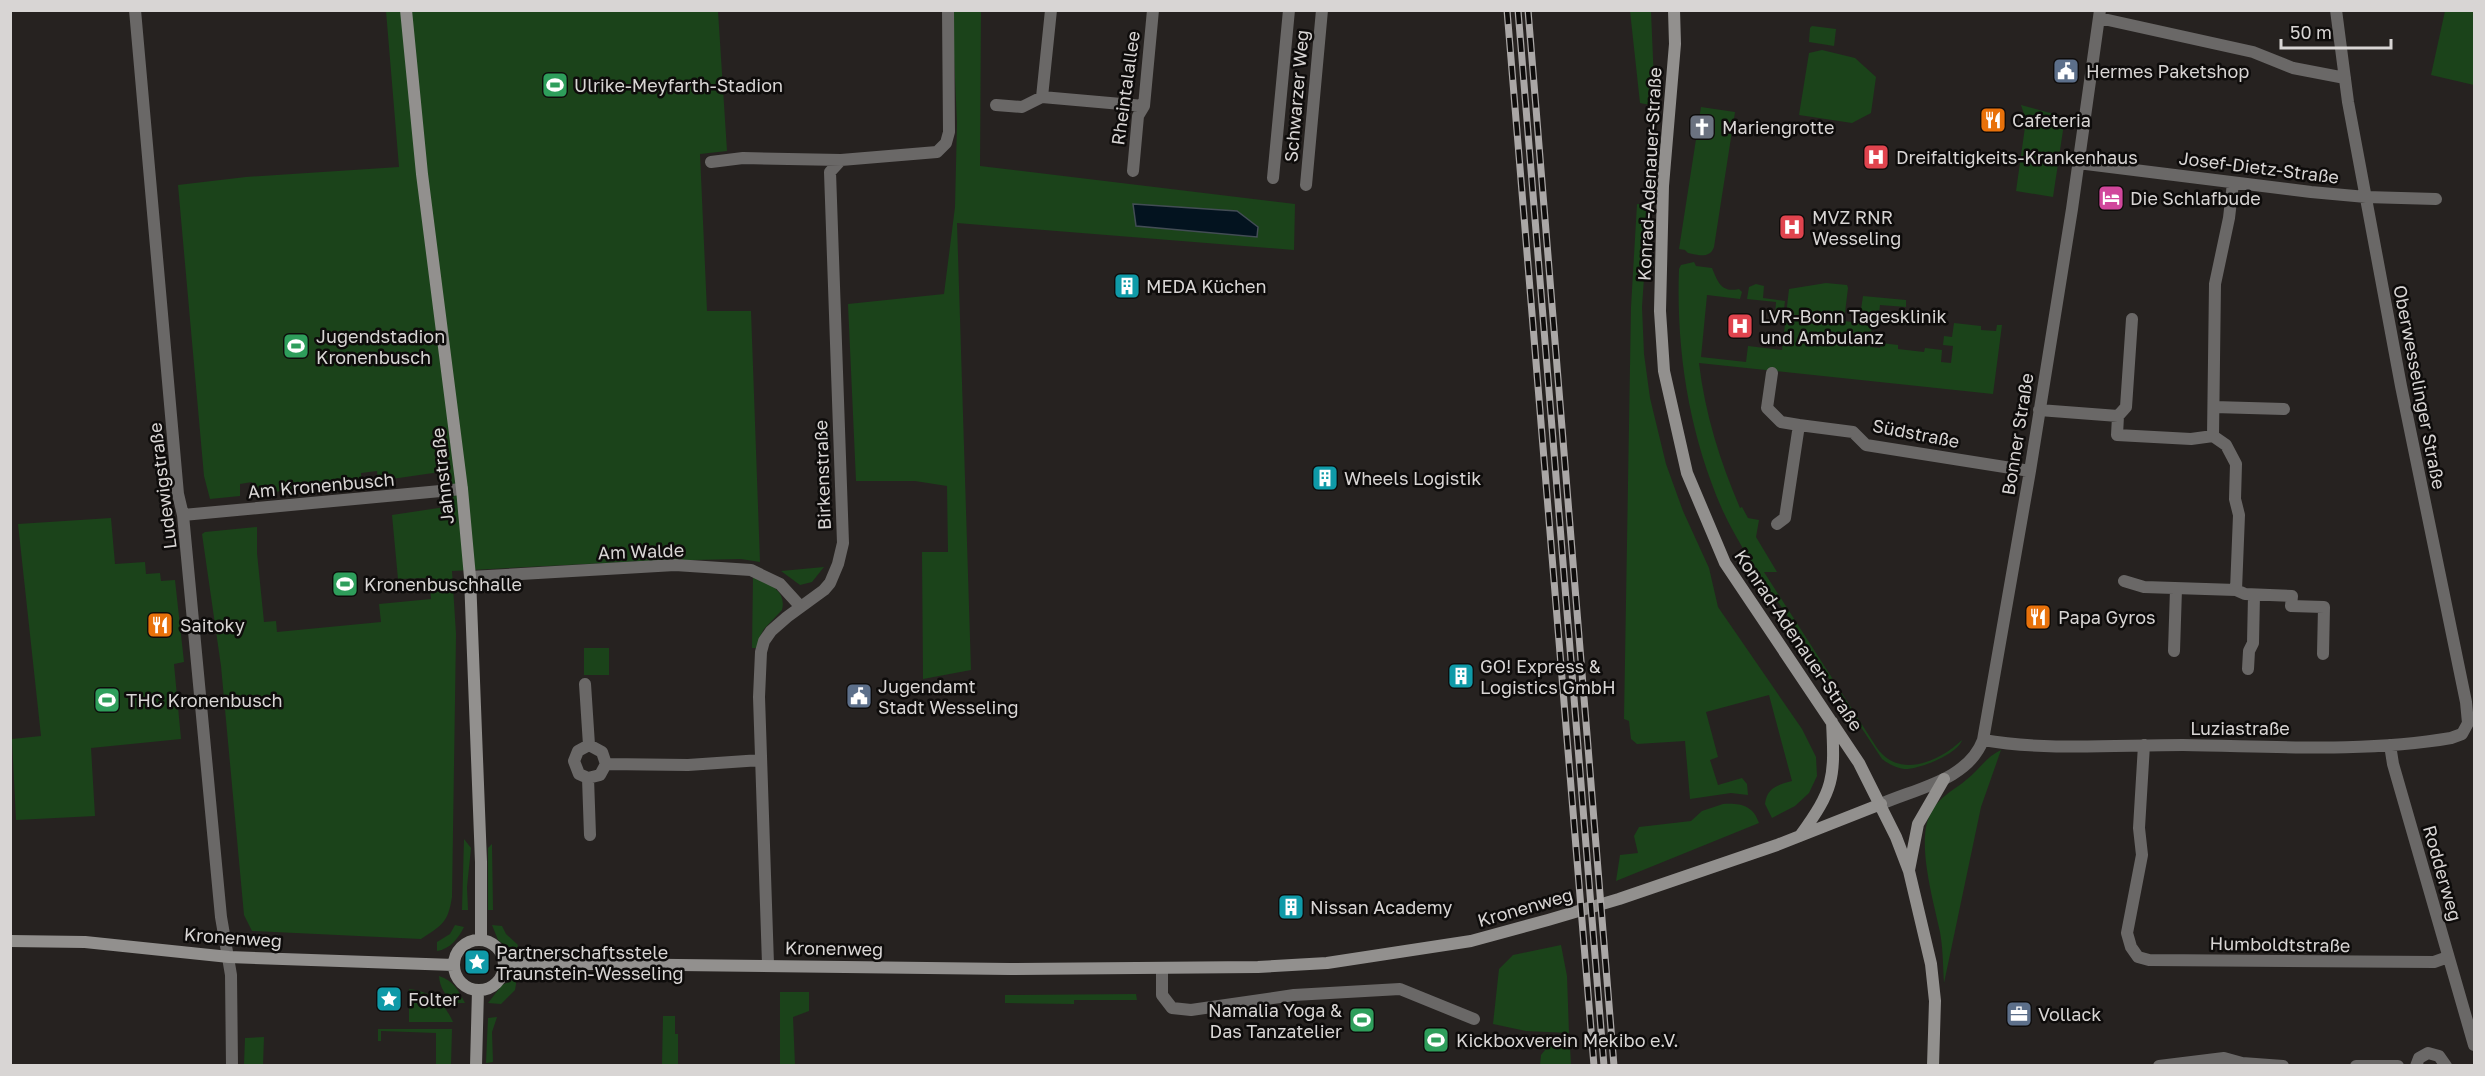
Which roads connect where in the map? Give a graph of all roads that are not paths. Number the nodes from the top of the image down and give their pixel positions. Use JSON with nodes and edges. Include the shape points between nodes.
{"nodes":[{"id":1,"x":135,"y":10,"type":"edge"},
{"id":2,"x":406,"y":10,"type":"edge"},
{"id":3,"x":948,"y":10,"type":"edge"},
{"id":4,"x":1051,"y":10,"type":"edge"},
{"id":5,"x":1153,"y":10,"type":"edge"},
{"id":6,"x":1289,"y":10,"type":"edge"},
{"id":7,"x":1322,"y":10,"type":"edge"},
{"id":8,"x":1674,"y":10,"type":"edge"},
{"id":9,"x":2336,"y":10,"type":"edge"},
{"id":10,"x":2099,"y":14,"type":"edge"},
{"id":11,"x":2345,"y":78,"type":"junction"},
{"id":12,"x":1042,"y":97,"type":"junction"},
{"id":13,"x":996,"y":105,"type":"dead end"},
{"id":14,"x":1144,"y":106,"type":"junction"},
{"id":15,"x":841,"y":160,"type":"junction"},
{"id":16,"x":711,"y":162,"type":"dead end"},
{"id":17,"x":2078,"y":163,"type":"junction"},
{"id":18,"x":1133,"y":171,"type":"dead end"},
{"id":19,"x":1273,"y":178,"type":"dead end"},
{"id":20,"x":2233,"y":183,"type":"junction"},
{"id":21,"x":1306,"y":185,"type":"dead end"},
{"id":22,"x":2366,"y":197,"type":"junction"},
{"id":23,"x":2436,"y":199,"type":"dead end"},
{"id":24,"x":2132,"y":319,"type":"dead end"},
{"id":25,"x":1772,"y":373,"type":"dead end"},
{"id":26,"x":2214,"y":407,"type":"junction"},
{"id":27,"x":2284,"y":409,"type":"dead end"},
{"id":28,"x":2039,"y":410,"type":"junction"},
{"id":29,"x":2118,"y":416,"type":"junction"},
{"id":30,"x":1799,"y":425,"type":"junction"},
{"id":31,"x":2213,"y":436,"type":"junction"},
{"id":32,"x":2030,"y":471,"type":"junction"},
{"id":33,"x":462,"y":489,"type":"junction"},
{"id":34,"x":183,"y":515,"type":"junction"},
{"id":35,"x":1778,"y":524,"type":"dead end"},
{"id":36,"x":470,"y":577,"type":"junction"},
{"id":37,"x":2124,"y":581,"type":"dead end"},
{"id":38,"x":2176,"y":589,"type":"junction"},
{"id":39,"x":2236,"y":590,"type":"junction"},
{"id":40,"x":2254,"y":595,"type":"junction"},
{"id":41,"x":800,"y":606,"type":"junction"},
{"id":42,"x":2174,"y":651,"type":"dead end"},
{"id":43,"x":2323,"y":654,"type":"dead end"},
{"id":44,"x":2248,"y":669,"type":"dead end"},
{"id":45,"x":585,"y":684,"type":"dead end"},
{"id":46,"x":2466,"y":702,"type":"joint"},
{"id":47,"x":1832,"y":721,"type":"junction"},
{"id":48,"x":1983,"y":740,"type":"junction"},
{"id":49,"x":589,"y":745,"type":"junction"},
{"id":50,"x":2144,"y":745,"type":"junction"},
{"id":51,"x":2390,"y":745,"type":"junction"},
{"id":52,"x":761,"y":760,"type":"junction"},
{"id":53,"x":606,"y":764,"type":"junction"},
{"id":54,"x":588,"y":778,"type":"junction"},
{"id":55,"x":1944,"y":779,"type":"junction"},
{"id":56,"x":1881,"y":804,"type":"junction"},
{"id":57,"x":590,"y":835,"type":"dead end"},
{"id":58,"x":1800,"y":836,"type":"junction"},
{"id":59,"x":1909,"y":871,"type":"junction"},
{"id":60,"x":481,"y":939,"type":"junction"},
{"id":61,"x":10,"y":941,"type":"edge"},
{"id":62,"x":228,"y":957,"type":"junction"},
{"id":63,"x":2448,"y":957,"type":"junction"},
{"id":64,"x":505,"y":963,"type":"junction"},
{"id":65,"x":768,"y":964,"type":"junction"},
{"id":66,"x":454,"y":965,"type":"junction"},
{"id":67,"x":1162,"y":968,"type":"junction"},
{"id":68,"x":478,"y":990,"type":"junction"},
{"id":69,"x":1474,"y":1019,"type":"dead end"},
{"id":70,"x":2475,"y":1045,"type":"edge"},
{"id":71,"x":232,"y":1065,"type":"edge"},
{"id":72,"x":476,"y":1065,"type":"edge"},
{"id":73,"x":1933,"y":1065,"type":"edge"},
{"id":74,"x":2159,"y":1065,"type":"edge"},
{"id":75,"x":2283,"y":1065,"type":"edge"},
{"id":76,"x":2356,"y":1065,"type":"edge"},
{"id":77,"x":2398,"y":1065,"type":"edge"},
{"id":78,"x":2415,"y":1065,"type":"edge"},
{"id":79,"x":2446,"y":1065,"type":"edge"}],
"edges":[{"from":1,"to":34,"type":"street","name":"Ludewigstraße"},
{"from":2,"to":33,"type":"street","name":"Jahnstraße","via":[[422,174]]},
{"from":3,"to":15,"type":"street","via":[[951,110],[946,143],[937,152]]},
{"from":4,"to":12,"type":"street"},
{"from":5,"to":14,"type":"street","name":"Rheintalallee"},
{"from":6,"to":19,"type":"street"},
{"from":7,"to":21,"type":"street","name":"Schwarzer Weg"},
{"from":8,"to":47,"type":"street","name":"Konrad-Adenauer-Straße","via":[[1660,257],[1664,370],[1687,473],[1725,563]]},
{"from":9,"to":11,"type":"street","name":"Oberwesselinger Straße"},
{"from":10,"to":11,"type":"street","via":[[2253,52],[2293,68]]},
{"from":10,"to":17,"type":"street","name":"Bonner Straße"},
{"from":11,"to":22,"type":"street","name":"Oberwesselinger Straße"},
{"from":12,"to":13,"type":"street","via":[[1022,107]]},
{"from":12,"to":14,"type":"street"},
{"from":14,"to":18,"type":"street","name":"Rheintalallee","via":[[1138,116]]},
{"from":15,"to":16,"type":"street","via":[[743,158]]},
{"from":15,"to":41,"type":"street","name":"Birkenstraße","via":[[831,172],[843,543],[830,583]]},
{"from":17,"to":20,"type":"street","name":"Josef-Dietz-Straße"},
{"from":17,"to":28,"type":"street","name":"Bonner Straße"},
{"from":20,"to":22,"type":"street","name":"Josef-Dietz-Straße"},
{"from":20,"to":26,"type":"street","via":[[2215,284]]},
{"from":22,"to":23,"type":"street","name":"Josef-Dietz-Straße"},
{"from":22,"to":46,"type":"street","name":"Oberwesselinger Straße","via":[[2423,502]]},
{"from":24,"to":29,"type":"street","via":[[2126,407]]},
{"from":25,"to":30,"type":"street","name":"Südstraße","via":[[1767,408],[1781,422]]},
{"from":26,"to":27,"type":"street"},
{"from":26,"to":31,"type":"street"},
{"from":28,"to":29,"type":"street"},
{"from":28,"to":32,"type":"street","name":"Bonner Straße"},
{"from":29,"to":31,"type":"street","via":[[2117,435],[2191,440]]},
{"from":30,"to":32,"type":"street","name":"Südstraße","via":[[1853,432],[1866,445]]},
{"from":30,"to":35,"type":"street","via":[[1785,518]]},
{"from":31,"to":39,"type":"street","via":[[2226,445],[2236,464]]},
{"from":32,"to":48,"type":"street","name":"Bonner Straße"},
{"from":33,"to":34,"type":"street","name":"Am Kronenbusch"},
{"from":33,"to":36,"type":"street","name":"Jahnstraße"},
{"from":34,"to":62,"type":"street","name":"Ludewigstraße"},
{"from":36,"to":41,"type":"street","name":"Am Walde","via":[[675,566],[751,570],[780,584]]},
{"from":36,"to":60,"type":"street","name":"Jahnstraße"},
{"from":37,"to":38,"type":"street"},
{"from":38,"to":39,"type":"street"},
{"from":38,"to":42,"type":"street"},
{"from":39,"to":40,"type":"street"},
{"from":40,"to":43,"type":"street","via":[[2292,596],[2291,606],[2324,607]]},
{"from":40,"to":44,"type":"street"},
{"from":41,"to":52,"type":"street","name":"Birkenstraße","via":[[771,631],[761,652]]},
{"from":45,"to":49,"type":"street"},
{"from":46,"to":51,"type":"street","name":"Luziastraße","via":[[2468,723],[2463,734],[2438,741]]},
{"from":47,"to":56,"type":"street","name":"Konrad-Adenauer-Straße","via":[[1860,762]]},
{"from":47,"to":58,"type":"street","via":[[1832,777],[1826,798]]},
{"from":48,"to":50,"type":"street","name":"Luziastraße","via":[[2005,744]]},
{"from":48,"to":55,"type":"street","name":"Bonner Straße","via":[[1970,762]]},
{"from":49,"to":53,"type":"street","via":[[602,752]]},
{"from":49,"to":54,"type":"street","via":[[578,751],[574,761],[579,774]]},
{"from":50,"to":51,"type":"street","name":"Luziastraße"},
{"from":50,"to":63,"type":"street","name":"Humboldtstraße","via":[[2139,828],[2142,855],[2127,933],[2138,957],[2434,963]]},
{"from":51,"to":63,"type":"street","name":"Rodderweg"},
{"from":52,"to":53,"type":"street","via":[[688,765]]},
{"from":52,"to":65,"type":"street","name":"Birkenstraße"},
{"from":53,"to":54,"type":"street","via":[[600,775]]},
{"from":54,"to":57,"type":"street"},
{"from":55,"to":56,"type":"street","name":"Bonner Straße"},
{"from":55,"to":59,"type":"street","via":[[1918,824]]},
{"from":56,"to":58,"type":"street","name":"Kronenweg"},
{"from":56,"to":59,"type":"street","name":"Konrad-Adenauer-Straße"},
{"from":58,"to":67,"type":"street","name":"Kronenweg","via":[[1620,899],[1471,941],[1327,963]]},
{"from":59,"to":73,"type":"street","name":"Konrad-Adenauer-Straße","via":[[1931,964],[1935,1001]]},
{"from":60,"to":64,"type":"street","via":[[497,946]]},
{"from":60,"to":66,"type":"street","via":[[462,946]]},
{"from":61,"to":62,"type":"street","name":"Kronenweg","via":[[85,942]]},
{"from":62,"to":66,"type":"street","name":"Kronenweg"},
{"from":62,"to":71,"type":"street","name":"Ludewigstraße"},
{"from":63,"to":70,"type":"street","name":"Rodderweg"},
{"from":64,"to":65,"type":"street","name":"Kronenweg"},
{"from":64,"to":68,"type":"street","via":[[496,984]]},
{"from":65,"to":67,"type":"street","name":"Kronenweg"},
{"from":66,"to":68,"type":"street","via":[[462,984]]},
{"from":67,"to":69,"type":"street","via":[[1162,995],[1172,1008],[1191,1010],[1294,995],[1400,988]]},
{"from":68,"to":72,"type":"street"},
{"from":74,"to":75,"type":"street","via":[[2224,1058]]},
{"from":76,"to":77,"type":"street"},
{"from":78,"to":79,"type":"street","via":[[2428,1053],[2439,1056]]}]}
